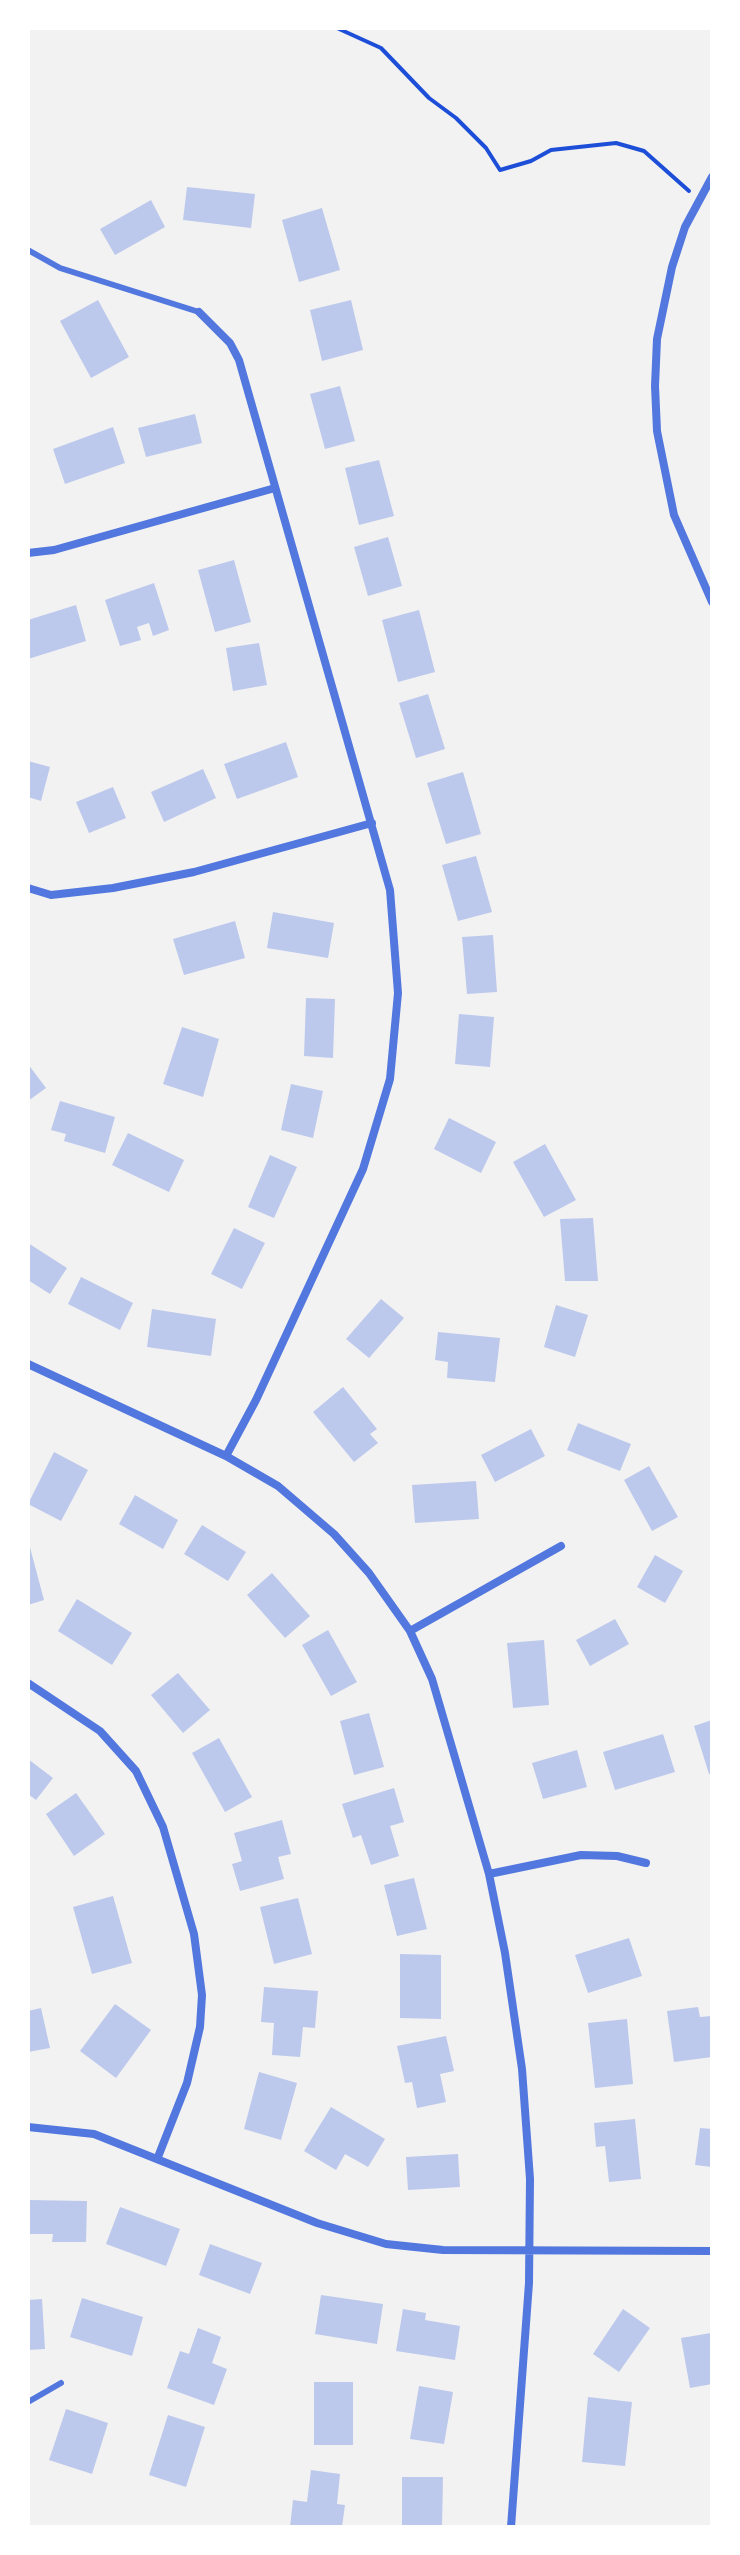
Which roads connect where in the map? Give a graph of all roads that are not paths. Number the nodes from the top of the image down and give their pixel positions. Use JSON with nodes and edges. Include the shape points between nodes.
{"nodes":[{"id":1,"x":712,"y":177,"type":"edge"},
{"id":2,"x":28,"y":250,"type":"edge"},
{"id":3,"x":199,"y":312,"type":"joint"},
{"id":4,"x":275,"y":488,"type":"junction"},
{"id":5,"x":28,"y":553,"type":"edge"},
{"id":6,"x":712,"y":602,"type":"edge"},
{"id":7,"x":372,"y":823,"type":"junction"},
{"id":8,"x":28,"y":888,"type":"edge"},
{"id":9,"x":31,"y":1365,"type":"edge"},
{"id":10,"x":28,"y":1377,"type":"edge"},
{"id":11,"x":226,"y":1456,"type":"junction"},
{"id":12,"x":561,"y":1546,"type":"dead end"},
{"id":13,"x":410,"y":1631,"type":"junction"},
{"id":14,"x":28,"y":1683,"type":"edge"},
{"id":15,"x":646,"y":1863,"type":"dead end"},
{"id":16,"x":489,"y":1874,"type":"junction"},
{"id":17,"x":28,"y":2127,"type":"edge"},
{"id":18,"x":158,"y":2157,"type":"junction"},
{"id":19,"x":530,"y":2250,"type":"junction"},
{"id":20,"x":712,"y":2251,"type":"edge"},
{"id":21,"x":61,"y":2383,"type":"dead end"},
{"id":22,"x":28,"y":2402,"type":"edge"},
{"id":23,"x":511,"y":2527,"type":"edge"}],
"edges":[{"from":1,"to":6,"type":"street","via":[[676,254],[663,303],[655,386],[663,472],[674,515]]},
{"from":2,"to":3,"type":"lane","via":[[60,268]]},
{"from":3,"to":4,"type":"street","via":[[239,360]]},
{"from":4,"to":5,"type":"street"},
{"from":4,"to":7,"type":"street"},
{"from":7,"to":8,"type":"street","via":[[194,872],[113,888],[51,895]]},
{"from":7,"to":11,"type":"street","via":[[390,890],[396,944],[398,993],[390,1079],[363,1169]]},
{"from":9,"to":10,"type":"street"},
{"from":9,"to":11,"type":"street"},
{"from":11,"to":13,"type":"street","via":[[278,1486],[334,1534]]},
{"from":12,"to":13,"type":"street"},
{"from":13,"to":16,"type":"street","via":[[446,1718]]},
{"from":14,"to":18,"type":"street","via":[[100,1731],[136,1771],[163,1827],[194,1934],[202,1995],[200,2027],[187,2083]]},
{"from":15,"to":16,"type":"street","via":[[581,1855]]},
{"from":16,"to":19,"type":"street","via":[[522,2069]]},
{"from":17,"to":18,"type":"street","via":[[94,2134]]},
{"from":18,"to":19,"type":"street","via":[[317,2223],[386,2244]]},
{"from":19,"to":20,"type":"street"},
{"from":19,"to":23,"type":"street"},
{"from":21,"to":22,"type":"lane"}]}
